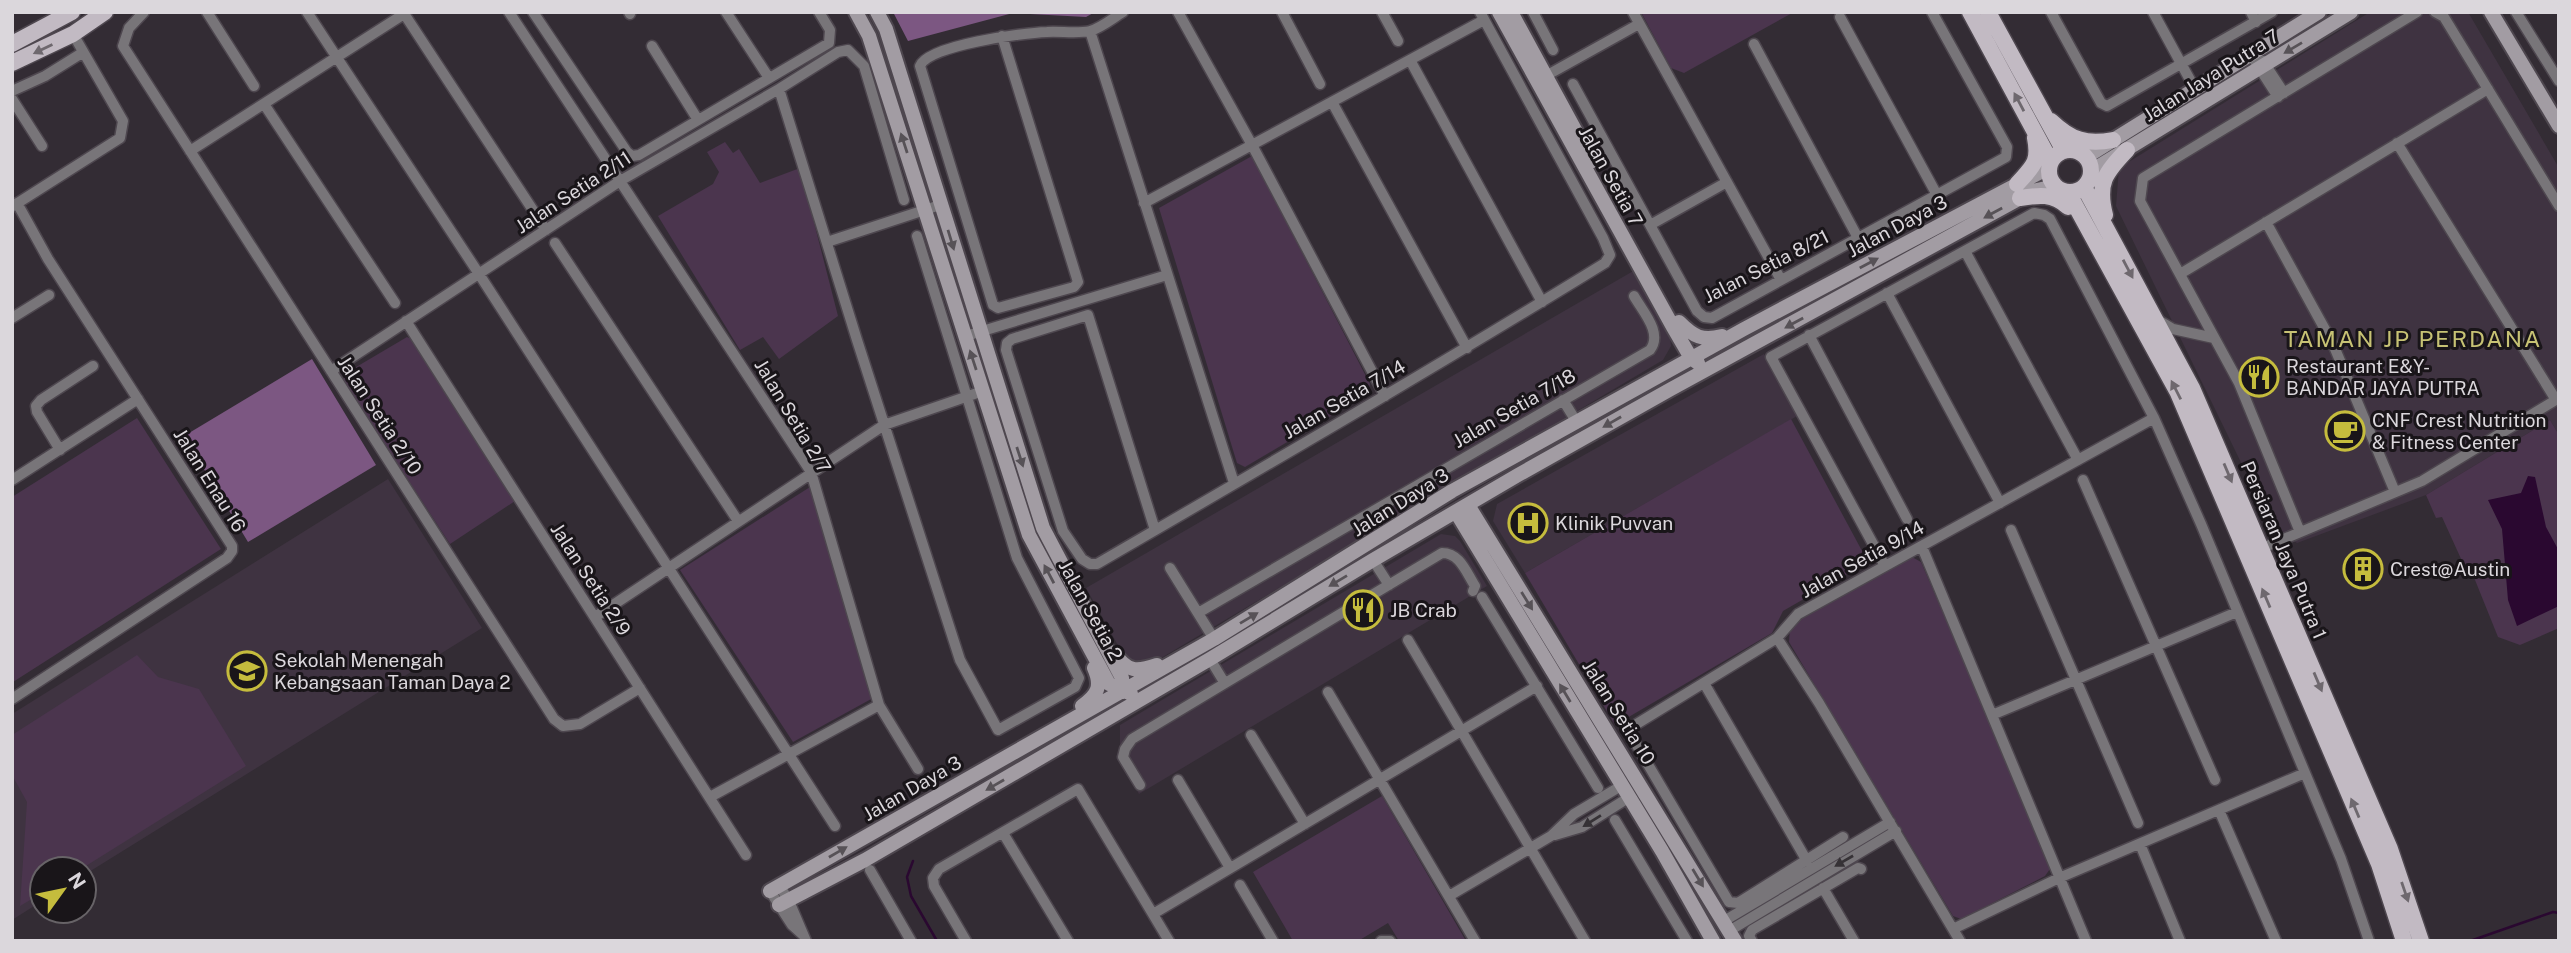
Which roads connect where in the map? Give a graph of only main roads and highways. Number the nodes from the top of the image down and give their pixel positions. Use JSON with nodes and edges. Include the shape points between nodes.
{"nodes":[{"id":1,"x":72,"y":12,"type":"edge"},
{"id":2,"x":105,"y":12,"type":"edge"},
{"id":3,"x":1970,"y":12,"type":"edge"},
{"id":4,"x":1988,"y":12,"type":"edge"},
{"id":5,"x":12,"y":44,"type":"edge"},
{"id":6,"x":12,"y":63,"type":"edge"},
{"id":7,"x":2038,"y":121,"type":"junction"},
{"id":8,"x":2113,"y":140,"type":"road end"},
{"id":9,"x":2127,"y":150,"type":"road end"},
{"id":10,"x":2055,"y":160,"type":"junction"},
{"id":11,"x":2069,"y":188,"type":"junction"},
{"id":12,"x":2089,"y":229,"type":"junction"},
{"id":13,"x":2110,"y":235,"type":"junction"},
{"id":14,"x":2404,"y":941,"type":"edge"},
{"id":15,"x":2421,"y":941,"type":"edge"}],
"edges":[{"from":1,"to":5,"type":"main road"},
{"from":2,"to":6,"type":"main road","one_way":true,"via":[[73,34]]},
{"from":7,"to":3,"type":"main road","one_way":true},
{"from":4,"to":7,"type":"main road"},
{"from":7,"to":8,"type":"main road","via":[[2080,141]]},
{"from":7,"to":10,"type":"main road","name":"Persiaran Jaya Putra 1"},
{"from":7,"to":12,"type":"main road","via":[[2037,157],[2018,191],[2057,198]]},
{"from":9,"to":13,"type":"main road","via":[[2102,184]]},
{"from":10,"to":11,"type":"main road","name":"Persiaran Jaya Putra 1","via":[[2050,177]]},
{"from":10,"to":11,"type":"main road","via":[[2078,151],[2089,164],[2090,180]]},
{"from":11,"to":12,"type":"main road","name":"Persiaran Jaya Putra 1"},
{"from":11,"to":13,"type":"main road","name":"Persiaran Jaya Putra 1"},
{"from":14,"to":12,"type":"main road","name":"Persiaran Jaya Putra 1","one_way":true,"via":[[2379,864],[2178,393]]},
{"from":13,"to":15,"type":"main road","name":"Persiaran Jaya Putra 1","one_way":true,"via":[[2192,388],[2390,849]]}]}
